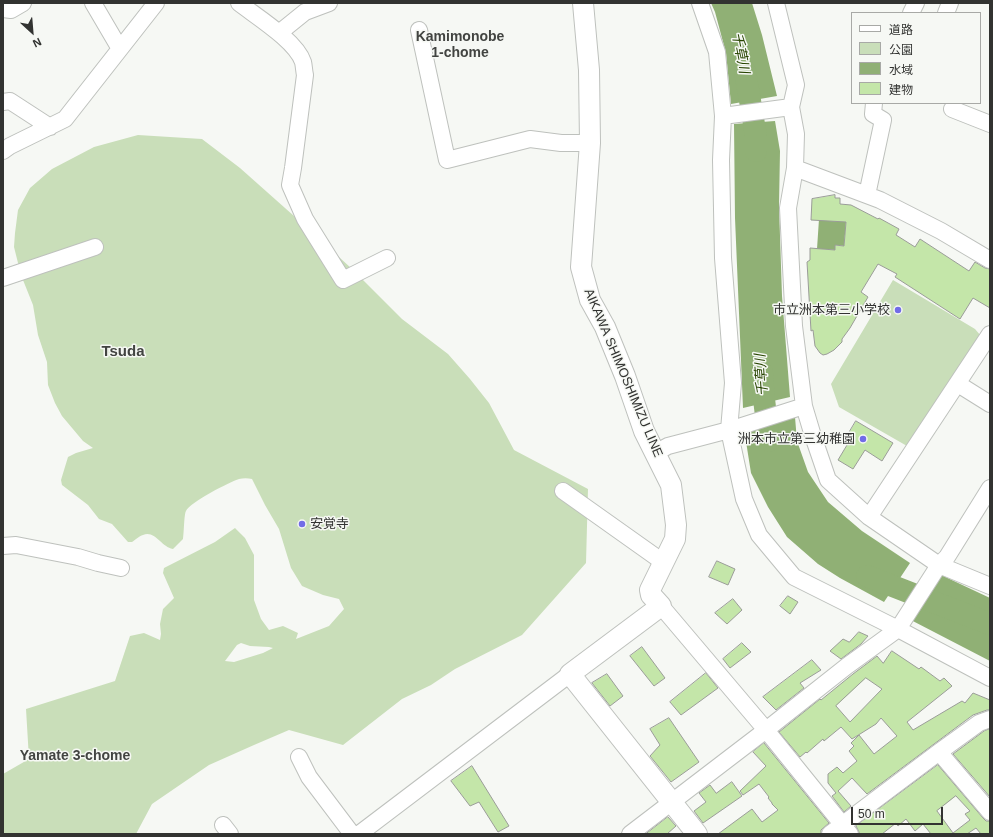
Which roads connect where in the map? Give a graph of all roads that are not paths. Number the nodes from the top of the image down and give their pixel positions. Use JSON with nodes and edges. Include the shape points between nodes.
{"nodes":[{"id":1,"x":23,"y":3,"type":"edge"},
{"id":2,"x":94,"y":3,"type":"edge"},
{"id":3,"x":156,"y":3,"type":"edge"},
{"id":4,"x":239,"y":3,"type":"edge"},
{"id":5,"x":329,"y":3,"type":"edge"},
{"id":6,"x":583,"y":3,"type":"edge"},
{"id":7,"x":700,"y":3,"type":"edge"},
{"id":8,"x":916,"y":3,"type":"edge"},
{"id":9,"x":778,"y":4,"type":"edge"},
{"id":10,"x":3,"y":9,"type":"edge"},
{"id":11,"x":912,"y":12,"type":"edge"},
{"id":12,"x":419,"y":30,"type":"dead end"},
{"id":13,"x":279,"y":33,"type":"junction"},
{"id":14,"x":120,"y":49,"type":"junction"},
{"id":15,"x":3,"y":102,"type":"edge"},
{"id":16,"x":874,"y":104,"type":"edge"},
{"id":17,"x":791,"y":107,"type":"junction"},
{"id":18,"x":952,"y":109,"type":"dead end"},
{"id":19,"x":723,"y":116,"type":"junction"},
{"id":20,"x":990,"y":124,"type":"edge"},
{"id":21,"x":50,"y":127,"type":"junction"},
{"id":22,"x":590,"y":143,"type":"junction"},
{"id":23,"x":3,"y":151,"type":"edge"},
{"id":24,"x":795,"y":168,"type":"junction"},
{"id":25,"x":867,"y":195,"type":"junction"},
{"id":26,"x":95,"y":247,"type":"dead end"},
{"id":27,"x":387,"y":258,"type":"dead end"},
{"id":28,"x":990,"y":260,"type":"edge"},
{"id":29,"x":3,"y":278,"type":"edge"},
{"id":30,"x":990,"y":334,"type":"edge"},
{"id":31,"x":958,"y":384,"type":"junction"},
{"id":32,"x":990,"y":404,"type":"edge"},
{"id":33,"x":804,"y":406,"type":"junction"},
{"id":34,"x":728,"y":430,"type":"junction"},
{"id":35,"x":655,"y":453,"type":"junction"},
{"id":36,"x":990,"y":488,"type":"edge"},
{"id":37,"x":563,"y":491,"type":"dead end"},
{"id":38,"x":869,"y":517,"type":"junction"},
{"id":39,"x":3,"y":546,"type":"edge"},
{"id":40,"x":663,"y":562,"type":"junction"},
{"id":41,"x":939,"y":565,"type":"junction"},
{"id":42,"x":121,"y":568,"type":"dead end"},
{"id":43,"x":990,"y":586,"type":"edge"},
{"id":44,"x":661,"y":606,"type":"junction"},
{"id":45,"x":898,"y":629,"type":"junction"},
{"id":46,"x":570,"y":674,"type":"junction"},
{"id":47,"x":990,"y":678,"type":"edge"},
{"id":48,"x":990,"y":719,"type":"edge"},
{"id":49,"x":766,"y":730,"type":"junction"},
{"id":50,"x":939,"y":752,"type":"junction"},
{"id":51,"x":300,"y":757,"type":"dead end"},
{"id":52,"x":672,"y":802,"type":"junction"},
{"id":53,"x":990,"y":812,"type":"edge"},
{"id":54,"x":841,"y":831,"type":"edge"},
{"id":55,"x":352,"y":834,"type":"edge"},
{"id":56,"x":359,"y":834,"type":"edge"},
{"id":57,"x":630,"y":834,"type":"edge"},
{"id":58,"x":697,"y":834,"type":"edge"}],
"edges":[{"from":1,"to":10,"type":"street","via":[[11,10]]},
{"from":2,"to":14,"type":"street"},
{"from":3,"to":14,"type":"street"},
{"from":4,"to":13,"type":"street"},
{"from":5,"to":13,"type":"street","via":[[305,12]]},
{"from":6,"to":22,"type":"main road","name":"AIKAWA SHIMOSHIMIZU LINE","via":[[589,70]]},
{"from":7,"to":19,"type":"street","via":[[717,52]]},
{"from":8,"to":11,"type":"street"},
{"from":9,"to":17,"type":"street","via":[[796,85]]},
{"from":12,"to":22,"type":"street","via":[[447,160],[530,139]]},
{"from":13,"to":27,"type":"street","via":[[295,48],[303,61],[305,75],[290,182],[305,219],[343,280]]},
{"from":14,"to":21,"type":"street","via":[[65,119]]},
{"from":15,"to":21,"type":"street","via":[[10,101]]},
{"from":16,"to":25,"type":"street","via":[[873,114],[883,120]]},
{"from":17,"to":19,"type":"street"},
{"from":17,"to":24,"type":"street","via":[[796,134]]},
{"from":18,"to":20,"type":"street"},
{"from":19,"to":34,"type":"street","via":[[723,258],[733,383]]},
{"from":21,"to":23,"type":"street"},
{"from":22,"to":35,"type":"main road","name":"AIKAWA SHIMOSHIMIZU LINE","via":[[581,267],[590,300],[605,327],[644,431]]},
{"from":24,"to":25,"type":"street"},
{"from":24,"to":33,"type":"street","via":[[788,208],[794,326]]},
{"from":25,"to":28,"type":"street"},
{"from":26,"to":29,"type":"street"},
{"from":30,"to":31,"type":"street"},
{"from":31,"to":32,"type":"street"},
{"from":31,"to":38,"type":"street"},
{"from":33,"to":34,"type":"street"},
{"from":33,"to":38,"type":"street","via":[[828,480]]},
{"from":34,"to":35,"type":"street","via":[[668,446]]},
{"from":34,"to":45,"type":"street","via":[[744,499],[759,535],[794,577]]},
{"from":35,"to":40,"type":"main road","name":"AIKAWA SHIMOSHIMIZU LINE","via":[[671,485],[676,525],[675,539]]},
{"from":36,"to":41,"type":"street","via":[[947,557]]},
{"from":37,"to":40,"type":"street"},
{"from":38,"to":41,"type":"street"},
{"from":39,"to":42,"type":"street","via":[[16,545]]},
{"from":40,"to":44,"type":"main road","name":"AIKAWA SHIMOSHIMIZU LINE","via":[[650,590]]},
{"from":41,"to":43,"type":"street"},
{"from":41,"to":45,"type":"street"},
{"from":44,"to":46,"type":"main road"},
{"from":44,"to":49,"type":"street"},
{"from":45,"to":47,"type":"street"},
{"from":45,"to":49,"type":"street"},
{"from":46,"to":52,"type":"main road"},
{"from":46,"to":56,"type":"street"},
{"from":48,"to":50,"type":"street","via":[[979,723]]},
{"from":49,"to":52,"type":"street"},
{"from":49,"to":54,"type":"street"},
{"from":50,"to":53,"type":"street"},
{"from":50,"to":54,"type":"street"},
{"from":51,"to":55,"type":"street","via":[[309,777]]},
{"from":52,"to":57,"type":"street"},
{"from":52,"to":58,"type":"main road"}]}
